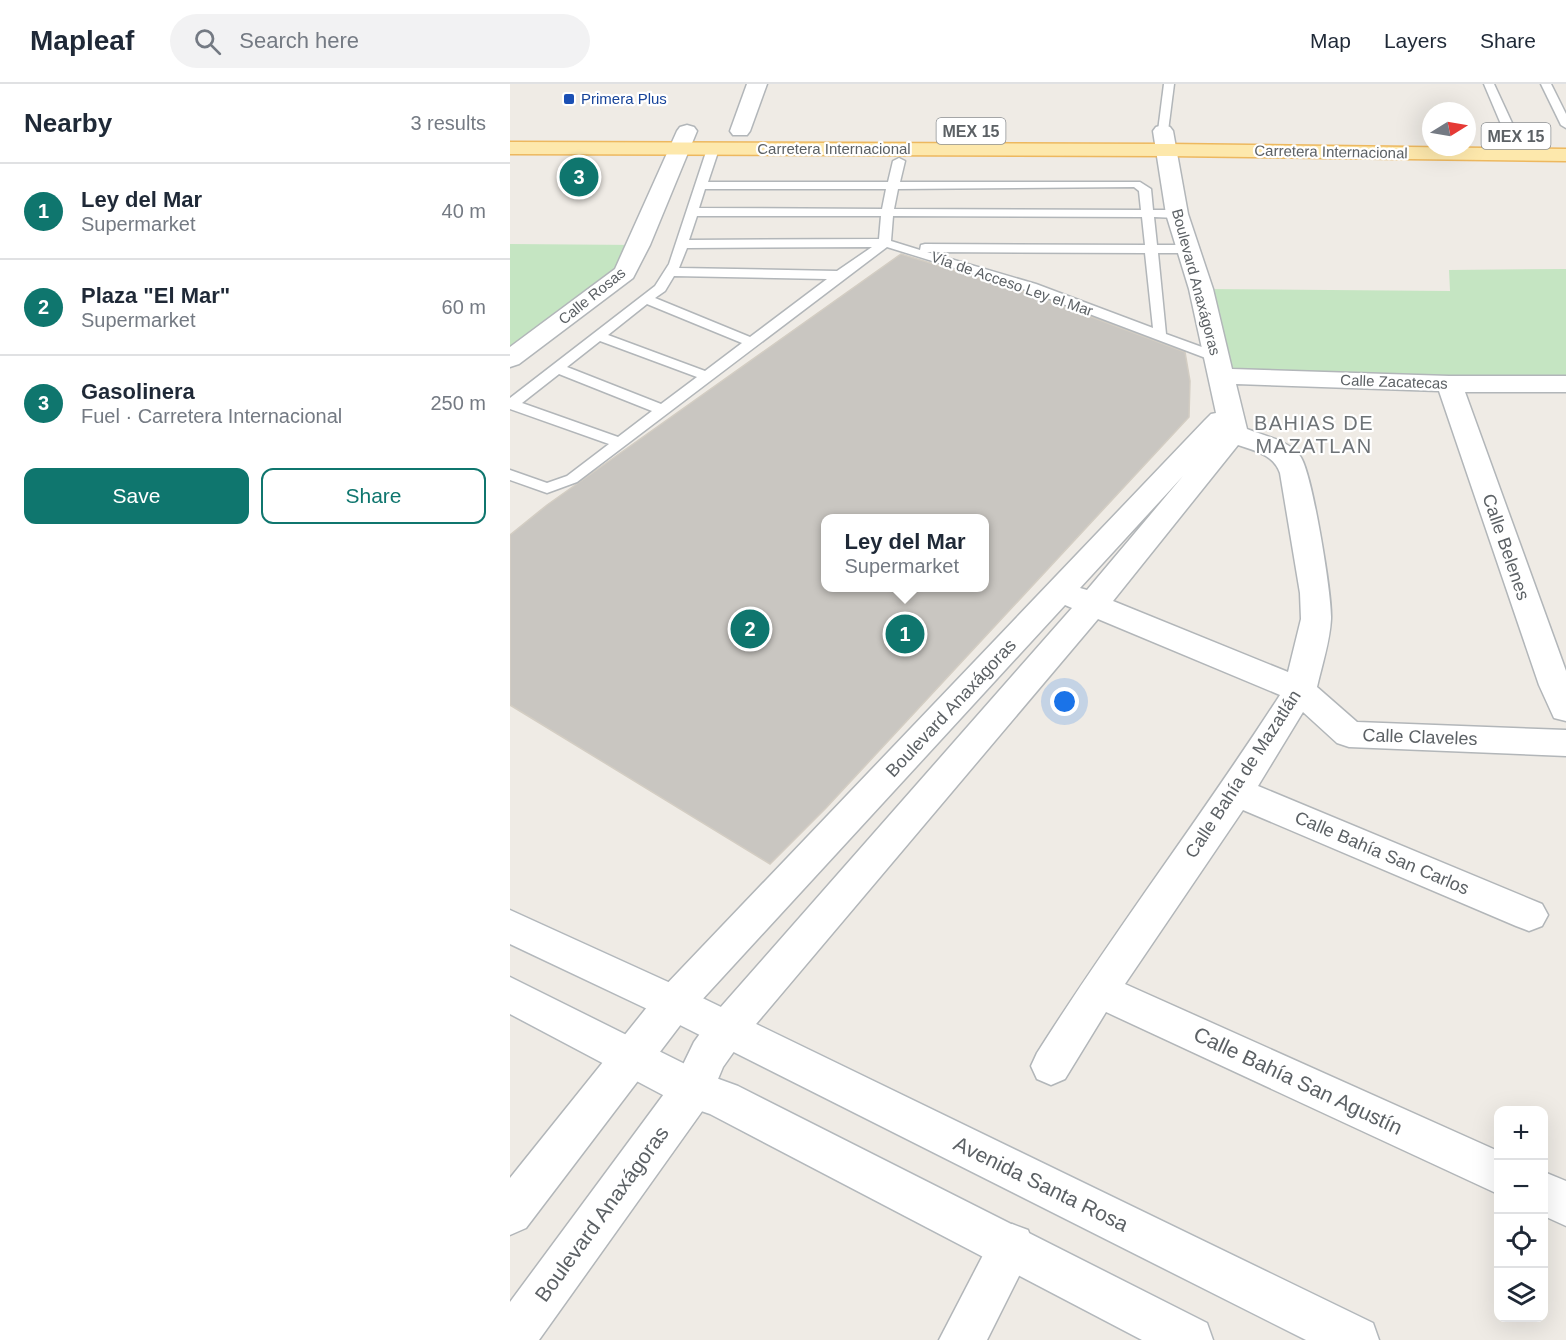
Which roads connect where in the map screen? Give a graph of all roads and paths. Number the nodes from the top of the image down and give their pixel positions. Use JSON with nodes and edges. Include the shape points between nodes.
{"nodes":[{"id":1,"x":757,"y":84,"type":"edge"},
{"id":2,"x":1169,"y":84,"type":"edge"},
{"id":3,"x":1490,"y":84,"type":"edge"},
{"id":4,"x":1546,"y":84,"type":"edge"},
{"id":5,"x":1566,"y":125,"type":"edge"},
{"id":6,"x":510,"y":129,"type":"edge"},
{"id":7,"x":740,"y":131,"type":"junction"},
{"id":8,"x":1422,"y":135,"type":"edge"},
{"id":9,"x":1476,"y":135,"type":"edge"},
{"id":10,"x":1512,"y":136,"type":"junction"},
{"id":11,"x":1566,"y":136,"type":"edge"},
{"id":12,"x":684,"y":140,"type":"junction"},
{"id":13,"x":1166,"y":140,"type":"junction"},
{"id":14,"x":510,"y":148,"type":"edge"},
{"id":15,"x":713,"y":149,"type":"junction"},
{"id":16,"x":1566,"y":155,"type":"edge"},
{"id":17,"x":899,"y":161,"type":"dead end"},
{"id":18,"x":894,"y":185,"type":"junction"},
{"id":19,"x":700,"y":186,"type":"junction"},
{"id":20,"x":692,"y":212,"type":"junction"},
{"id":21,"x":888,"y":213,"type":"junction"},
{"id":22,"x":1149,"y":214,"type":"junction"},
{"id":23,"x":1176,"y":214,"type":"junction"},
{"id":24,"x":885,"y":243,"type":"junction"},
{"id":25,"x":682,"y":244,"type":"junction"},
{"id":26,"x":905,"y":248,"type":"junction"},
{"id":27,"x":1152,"y":249,"type":"junction"},
{"id":28,"x":1188,"y":249,"type":"junction"},
{"id":29,"x":671,"y":272,"type":"junction"},
{"id":30,"x":840,"y":275,"type":"junction"},
{"id":31,"x":645,"y":299,"type":"junction"},
{"id":32,"x":598,"y":336,"type":"junction"},
{"id":33,"x":1160,"y":336,"type":"junction"},
{"id":34,"x":751,"y":342,"type":"junction"},
{"id":35,"x":510,"y":359,"type":"edge"},
{"id":36,"x":1219,"y":366,"type":"junction"},
{"id":37,"x":557,"y":368,"type":"junction"},
{"id":38,"x":706,"y":376,"type":"junction"},
{"id":39,"x":1449,"y":384,"type":"junction"},
{"id":40,"x":1566,"y":384,"type":"edge"},
{"id":41,"x":511,"y":404,"type":"edge"},
{"id":42,"x":663,"y":410,"type":"junction"},
{"id":43,"x":1225,"y":423,"type":"junction"},
{"id":44,"x":620,"y":443,"type":"junction"},
{"id":45,"x":510,"y":475,"type":"edge"},
{"id":46,"x":1060,"y":591,"type":"junction"},
{"id":47,"x":1092,"y":605,"type":"junction"},
{"id":48,"x":1300,"y":690,"type":"junction"},
{"id":49,"x":1566,"y":709,"type":"edge"},
{"id":50,"x":1566,"y":743,"type":"edge"},
{"id":51,"x":1236,"y":792,"type":"junction"},
{"id":52,"x":1529,"y":915,"type":"dead end"},
{"id":53,"x":510,"y":926,"type":"edge"},
{"id":54,"x":1098,"y":990,"type":"junction"},
{"id":55,"x":510,"y":993,"type":"edge"},
{"id":56,"x":674,"y":1003,"type":"junction"},
{"id":57,"x":726,"y":1030,"type":"junction"},
{"id":58,"x":631,"y":1056,"type":"junction"},
{"id":59,"x":1052,"y":1066,"type":"dead end"},
{"id":60,"x":693,"y":1089,"type":"junction"},
{"id":61,"x":1494,"y":1171,"type":"edge"},
{"id":62,"x":1548,"y":1195,"type":"edge"},
{"id":63,"x":1566,"y":1204,"type":"edge"},
{"id":64,"x":510,"y":1213,"type":"edge"},
{"id":65,"x":1012,"y":1246,"type":"junction"},
{"id":66,"x":511,"y":1340,"type":"edge"},
{"id":67,"x":962,"y":1340,"type":"edge"},
{"id":68,"x":1190,"y":1340,"type":"edge"},
{"id":69,"x":1356,"y":1340,"type":"edge"}],
"edges":[{"from":1,"to":7,"type":"street"},
{"from":2,"to":13,"type":"lane"},
{"from":3,"to":10,"type":"lane"},
{"from":4,"to":5,"type":"lane"},
{"from":6,"to":12,"type":"main road","name":"Carretera Internacional","number":"MEX 15"},
{"from":7,"to":12,"type":"main road","name":"Carretera Internacional","number":"MEX 15"},
{"from":7,"to":13,"type":"main road","name":"Carretera Internacional","number":"MEX 15"},
{"from":8,"to":13,"type":"main road","name":"Carretera Internacional","number":"MEX 15"},
{"from":9,"to":10,"type":"main road","number":"MEX 15"},
{"from":10,"to":11,"type":"main road","number":"MEX 15"},
{"from":12,"to":14,"type":"main road","name":"Carretera Internacional","number":"MEX 15"},
{"from":12,"to":15,"type":"main road","name":"Carretera Internacional","number":"MEX 15"},
{"from":12,"to":35,"type":"street","name":"Calle Rosas","via":[[625,273]]},
{"from":13,"to":15,"type":"main road","name":"Carretera Internacional","number":"MEX 15"},
{"from":13,"to":16,"type":"main road","name":"Carretera Internacional","number":"MEX 15"},
{"from":13,"to":23,"type":"street","name":"Boulevard Anaxágoras"},
{"from":15,"to":19,"type":"lane"},
{"from":17,"to":18,"type":"lane"},
{"from":18,"to":19,"type":"lane"},
{"from":18,"to":21,"type":"lane"},
{"from":18,"to":22,"type":"lane","via":[[1136,184],[1145,189]]},
{"from":19,"to":20,"type":"lane"},
{"from":20,"to":21,"type":"lane"},
{"from":20,"to":25,"type":"lane"},
{"from":21,"to":22,"type":"lane"},
{"from":21,"to":24,"type":"lane"},
{"from":22,"to":23,"type":"lane"},
{"from":22,"to":27,"type":"lane"},
{"from":23,"to":28,"type":"street","name":"Boulevard Anaxágoras"},
{"from":24,"to":25,"type":"lane","name":"Vía de Acceso Ley el Mar"},
{"from":24,"to":26,"type":"lane","name":"Vía de Acceso Ley el Mar"},
{"from":24,"to":30,"type":"lane"},
{"from":25,"to":29,"type":"lane"},
{"from":26,"to":27,"type":"lane"},
{"from":26,"to":33,"type":"lane","name":"Vía de Acceso Ley el Mar","via":[[1031,287]]},
{"from":27,"to":28,"type":"lane"},
{"from":27,"to":33,"type":"lane"},
{"from":28,"to":36,"type":"street","name":"Boulevard Anaxágoras"},
{"from":29,"to":30,"type":"lane"},
{"from":29,"to":31,"type":"lane","via":[[660,288]]},
{"from":30,"to":34,"type":"lane"},
{"from":31,"to":32,"type":"lane"},
{"from":31,"to":34,"type":"lane"},
{"from":32,"to":37,"type":"lane"},
{"from":32,"to":38,"type":"lane"},
{"from":33,"to":36,"type":"lane","name":"Vía de Acceso Ley el Mar"},
{"from":34,"to":38,"type":"lane"},
{"from":36,"to":39,"type":"street","name":"Calle Zacatecas"},
{"from":36,"to":43,"type":"street","name":"Boulevard Anaxágoras"},
{"from":37,"to":41,"type":"lane"},
{"from":37,"to":42,"type":"lane"},
{"from":38,"to":42,"type":"lane"},
{"from":39,"to":40,"type":"street","name":"Calle Zacatecas"},
{"from":39,"to":49,"type":"street","name":"Calle Belenes"},
{"from":41,"to":44,"type":"lane"},
{"from":42,"to":44,"type":"lane"},
{"from":43,"to":46,"type":"street","name":"Boulevard Anaxágoras"},
{"from":43,"to":47,"type":"street","name":"Boulevard Anaxágoras"},
{"from":43,"to":48,"type":"street","name":"Calle Bahía de Mazatlán","via":[[1277,450],[1289,460],[1294,473],[1316,610]]},
{"from":44,"to":45,"type":"lane","via":[[572,479],[547,488]]},
{"from":46,"to":47,"type":"street","name":"Calle Claveles"},
{"from":46,"to":56,"type":"street","name":"Boulevard Anaxágoras"},
{"from":47,"to":48,"type":"street","name":"Calle Claveles"},
{"from":47,"to":57,"type":"street","name":"Boulevard Anaxágoras"},
{"from":48,"to":50,"type":"street","name":"Calle Claveles","via":[[1350,734]]},
{"from":48,"to":51,"type":"street","name":"Calle Bahía de Mazatlán"},
{"from":51,"to":52,"type":"street","name":"Calle Bahía San Carlos"},
{"from":51,"to":54,"type":"street","name":"Calle Bahía de Mazatlán"},
{"from":53,"to":56,"type":"street","name":"Avenida Santa Rosa"},
{"from":54,"to":59,"type":"street","name":"Calle Bahía de Mazatlán"},
{"from":54,"to":61,"type":"street","name":"Calle Bahía San Agustín"},
{"from":55,"to":58,"type":"street"},
{"from":56,"to":57,"type":"street","name":"Avenida Santa Rosa"},
{"from":56,"to":58,"type":"street"},
{"from":57,"to":60,"type":"street","via":[[708,1055]]},
{"from":57,"to":69,"type":"street","name":"Avenida Santa Rosa"},
{"from":58,"to":60,"type":"street"},
{"from":58,"to":64,"type":"street"},
{"from":60,"to":65,"type":"street","via":[[723,1100]]},
{"from":60,"to":66,"type":"street","name":"Boulevard Anaxágoras"},
{"from":62,"to":63,"type":"street"},
{"from":65,"to":67,"type":"street"},
{"from":65,"to":68,"type":"street"}]}
